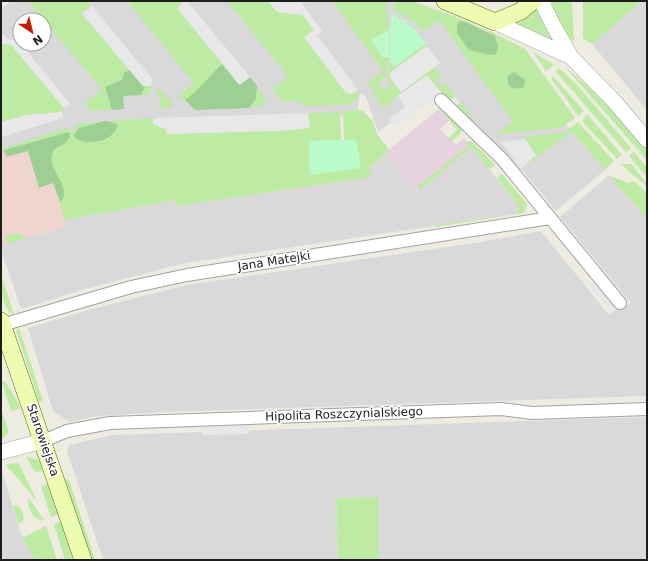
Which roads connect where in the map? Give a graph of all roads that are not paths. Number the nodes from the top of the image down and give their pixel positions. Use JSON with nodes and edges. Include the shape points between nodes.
{"nodes":[{"id":1,"x":533,"y":1,"type":"edge"},
{"id":2,"x":541,"y":1,"type":"edge"},
{"id":3,"x":450,"y":2,"type":"edge"},
{"id":4,"x":495,"y":22,"type":"junction"},
{"id":5,"x":571,"y":57,"type":"junction"},
{"id":6,"x":441,"y":100,"type":"dead end"},
{"id":7,"x":647,"y":140,"type":"edge"},
{"id":8,"x":550,"y":218,"type":"junction"},
{"id":9,"x":620,"y":303,"type":"dead end"},
{"id":10,"x":2,"y":323,"type":"edge"},
{"id":11,"x":647,"y":409,"type":"edge"},
{"id":12,"x":43,"y":441,"type":"junction"},
{"id":13,"x":1,"y":452,"type":"edge"},
{"id":14,"x":83,"y":560,"type":"edge"}],
"edges":[{"from":1,"to":4,"type":"main road","via":[[521,11]]},
{"from":2,"to":5,"type":"street"},
{"from":3,"to":4,"type":"main road"},
{"from":4,"to":5,"type":"street"},
{"from":5,"to":7,"type":"street"},
{"from":6,"to":8,"type":"street","via":[[502,159]]},
{"from":8,"to":9,"type":"street"},
{"from":8,"to":10,"type":"street","name":"Jana Matejki","via":[[187,275],[130,287]]},
{"from":10,"to":12,"type":"main road","name":"Starowiejska"},
{"from":11,"to":12,"type":"street","name":"Hipolita Roszczynialskiego","via":[[532,413],[493,409],[110,423],[67,431]]},
{"from":12,"to":13,"type":"street"},
{"from":12,"to":14,"type":"main road","name":"Starowiejska"}]}
